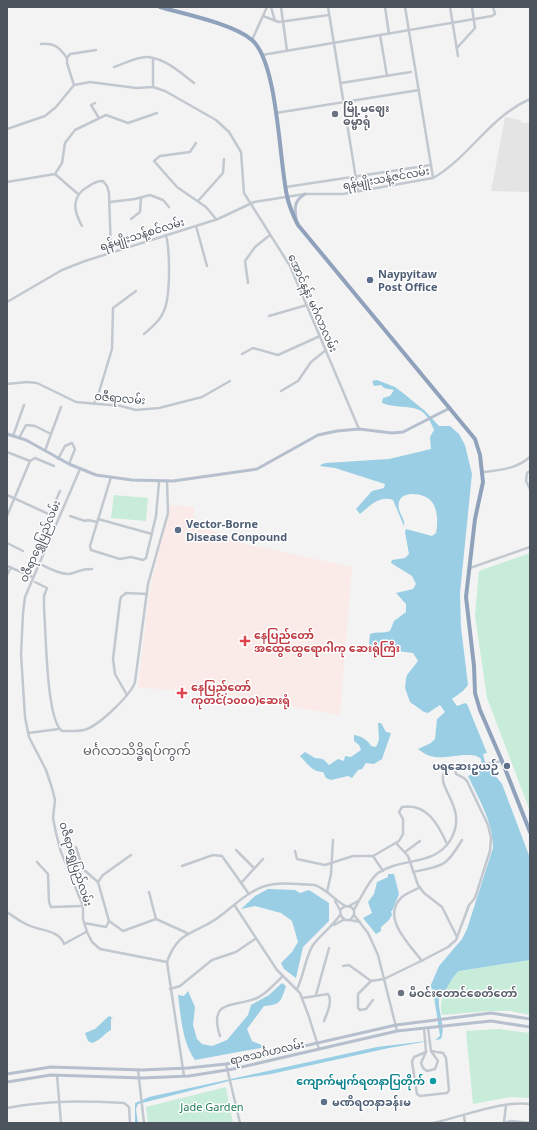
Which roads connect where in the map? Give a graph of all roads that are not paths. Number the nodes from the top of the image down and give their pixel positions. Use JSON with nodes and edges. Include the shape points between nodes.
{"nodes":[{"id":1,"x":160,"y":7,"type":"edge"},
{"id":2,"x":267,"y":7,"type":"edge"},
{"id":3,"x":271,"y":7,"type":"edge"},
{"id":4,"x":281,"y":7,"type":"edge"},
{"id":5,"x":328,"y":7,"type":"edge"},
{"id":6,"x":385,"y":7,"type":"edge"},
{"id":7,"x":405,"y":7,"type":"edge"},
{"id":8,"x":450,"y":7,"type":"edge"},
{"id":9,"x":472,"y":7,"type":"edge"},
{"id":10,"x":494,"y":7,"type":"edge"},
{"id":11,"x":329,"y":15,"type":"junction"},
{"id":12,"x":263,"y":16,"type":"junction"},
{"id":13,"x":475,"y":20,"type":"junction"},
{"id":14,"x":275,"y":21,"type":"junction"},
{"id":15,"x":284,"y":22,"type":"junction"},
{"id":16,"x":453,"y":24,"type":"junction"},
{"id":17,"x":409,"y":30,"type":"junction"},
{"id":18,"x":390,"y":34,"type":"junction"},
{"id":19,"x":380,"y":35,"type":"junction"},
{"id":20,"x":252,"y":40,"type":"junction"},
{"id":21,"x":334,"y":43,"type":"junction"},
{"id":22,"x":41,"y":44,"type":"dead end"},
{"id":23,"x":457,"y":48,"type":"junction"},
{"id":24,"x":96,"y":50,"type":"dead end"},
{"id":25,"x":287,"y":51,"type":"junction"},
{"id":26,"x":261,"y":55,"type":"junction"},
{"id":27,"x":458,"y":56,"type":"dead end"},
{"id":28,"x":68,"y":58,"type":"junction"},
{"id":29,"x":153,"y":59,"type":"junction"},
{"id":30,"x":114,"y":67,"type":"dead end"},
{"id":31,"x":411,"y":72,"type":"dead end"},
{"id":32,"x":387,"y":76,"type":"junction"},
{"id":33,"x":194,"y":83,"type":"dead end"},
{"id":34,"x":341,"y":83,"type":"junction"},
{"id":35,"x":74,"y":85,"type":"junction"},
{"id":36,"x":153,"y":87,"type":"junction"},
{"id":37,"x":419,"y":90,"type":"junction"},
{"id":38,"x":530,"y":99,"type":"edge"},
{"id":39,"x":344,"y":101,"type":"junction"},
{"id":40,"x":95,"y":103,"type":"dead end"},
{"id":41,"x":157,"y":113,"type":"dead end"},
{"id":42,"x":275,"y":113,"type":"junction"},
{"id":43,"x":99,"y":118,"type":"junction"},
{"id":44,"x":7,"y":129,"type":"edge"},
{"id":45,"x":196,"y":143,"type":"dead end"},
{"id":46,"x":224,"y":159,"type":"dead end"},
{"id":47,"x":432,"y":165,"type":"junction"},
{"id":48,"x":55,"y":174,"type":"junction"},
{"id":49,"x":356,"y":177,"type":"junction"},
{"id":50,"x":433,"y":178,"type":"junction"},
{"id":51,"x":7,"y":182,"type":"edge"},
{"id":52,"x":286,"y":187,"type":"junction"},
{"id":53,"x":358,"y":192,"type":"junction"},
{"id":54,"x":78,"y":194,"type":"junction"},
{"id":55,"x":306,"y":194,"type":"junction"},
{"id":56,"x":287,"y":197,"type":"junction"},
{"id":57,"x":141,"y":198,"type":"junction"},
{"id":58,"x":198,"y":201,"type":"junction"},
{"id":59,"x":110,"y":202,"type":"junction"},
{"id":60,"x":251,"y":203,"type":"junction"},
{"id":61,"x":169,"y":208,"type":"dead end"},
{"id":62,"x":131,"y":219,"type":"dead end"},
{"id":63,"x":216,"y":219,"type":"junction"},
{"id":64,"x":296,"y":222,"type":"junction"},
{"id":65,"x":82,"y":226,"type":"dead end"},
{"id":66,"x":196,"y":226,"type":"junction"},
{"id":67,"x":270,"y":234,"type":"junction"},
{"id":68,"x":166,"y":235,"type":"junction"},
{"id":69,"x":111,"y":253,"type":"junction"},
{"id":70,"x":207,"y":266,"type":"dead end"},
{"id":71,"x":248,"y":283,"type":"dead end"},
{"id":72,"x":136,"y":291,"type":"dead end"},
{"id":73,"x":7,"y":302,"type":"edge"},
{"id":74,"x":307,"y":305,"type":"junction"},
{"id":75,"x":269,"y":316,"type":"dead end"},
{"id":76,"x":144,"y":334,"type":"dead end"},
{"id":77,"x":320,"y":336,"type":"junction"},
{"id":78,"x":326,"y":350,"type":"junction"},
{"id":79,"x":242,"y":354,"type":"dead end"},
{"id":80,"x":230,"y":381,"type":"dead end"},
{"id":81,"x":7,"y":384,"type":"edge"},
{"id":82,"x":281,"y":391,"type":"dead end"},
{"id":83,"x":93,"y":404,"type":"junction"},
{"id":84,"x":24,"y":405,"type":"dead end"},
{"id":85,"x":60,"y":407,"type":"dead end"},
{"id":86,"x":450,"y":408,"type":"junction"},
{"id":87,"x":358,"y":429,"type":"junction"},
{"id":88,"x":7,"y":434,"type":"edge"},
{"id":89,"x":51,"y":434,"type":"junction"},
{"id":90,"x":13,"y":436,"type":"junction"},
{"id":91,"x":19,"y":438,"type":"junction"},
{"id":92,"x":45,"y":451,"type":"junction"},
{"id":93,"x":7,"y":452,"type":"edge"},
{"id":94,"x":530,"y":458,"type":"edge"},
{"id":95,"x":58,"y":459,"type":"junction"},
{"id":96,"x":30,"y":461,"type":"junction"},
{"id":97,"x":69,"y":464,"type":"junction"},
{"id":98,"x":54,"y":466,"type":"dead end"},
{"id":99,"x":80,"y":469,"type":"junction"},
{"id":100,"x":530,"y":471,"type":"edge"},
{"id":101,"x":483,"y":472,"type":"junction"},
{"id":102,"x":110,"y":477,"type":"junction"},
{"id":103,"x":159,"y":482,"type":"junction"},
{"id":104,"x":167,"y":482,"type":"junction"},
{"id":105,"x":530,"y":489,"type":"edge"},
{"id":106,"x":60,"y":491,"type":"dead end"},
{"id":107,"x":7,"y":495,"type":"edge"},
{"id":108,"x":15,"y":499,"type":"junction"},
{"id":109,"x":50,"y":514,"type":"junction"},
{"id":110,"x":7,"y":516,"type":"edge"},
{"id":111,"x":70,"y":516,"type":"dead end"},
{"id":112,"x":98,"y":520,"type":"junction"},
{"id":113,"x":152,"y":534,"type":"junction"},
{"id":114,"x":43,"y":538,"type":"dead end"},
{"id":115,"x":7,"y":543,"type":"edge"},
{"id":116,"x":530,"y":547,"type":"edge"},
{"id":117,"x":23,"y":550,"type":"dead end"},
{"id":118,"x":40,"y":564,"type":"junction"},
{"id":119,"x":7,"y":566,"type":"edge"},
{"id":120,"x":11,"y":567,"type":"junction"},
{"id":121,"x":470,"y":568,"type":"junction"},
{"id":122,"x":92,"y":569,"type":"dead end"},
{"id":123,"x":7,"y":575,"type":"edge"},
{"id":124,"x":33,"y":577,"type":"junction"},
{"id":125,"x":35,"y":582,"type":"dead end"},
{"id":126,"x":147,"y":594,"type":"junction"},
{"id":127,"x":127,"y":695,"type":"junction"},
{"id":128,"x":59,"y":729,"type":"junction"},
{"id":129,"x":28,"y":733,"type":"junction"},
{"id":130,"x":502,"y":761,"type":"junction"},
{"id":131,"x":454,"y":768,"type":"junction"},
{"id":132,"x":530,"y":832,"type":"edge"},
{"id":133,"x":333,"y":840,"type":"dead end"},
{"id":134,"x":462,"y":840,"type":"dead end"},
{"id":135,"x":420,"y":841,"type":"dead end"},
{"id":136,"x":396,"y":843,"type":"junction"},
{"id":137,"x":447,"y":844,"type":"junction"},
{"id":138,"x":76,"y":847,"type":"dead end"},
{"id":139,"x":236,"y":850,"type":"dead end"},
{"id":140,"x":295,"y":851,"type":"dead end"},
{"id":141,"x":405,"y":852,"type":"junction"},
{"id":142,"x":131,"y":855,"type":"dead end"},
{"id":143,"x":373,"y":856,"type":"junction"},
{"id":144,"x":263,"y":859,"type":"dead end"},
{"id":145,"x":37,"y":862,"type":"dead end"},
{"id":146,"x":411,"y":863,"type":"junction"},
{"id":147,"x":330,"y":864,"type":"junction"},
{"id":148,"x":182,"y":866,"type":"dead end"},
{"id":149,"x":254,"y":868,"type":"junction"},
{"id":150,"x":383,"y":871,"type":"junction"},
{"id":151,"x":413,"y":872,"type":"junction"},
{"id":152,"x":98,"y":882,"type":"junction"},
{"id":153,"x":241,"y":883,"type":"junction"},
{"id":154,"x":420,"y":887,"type":"junction"},
{"id":155,"x":149,"y":892,"type":"dead end"},
{"id":156,"x":327,"y":892,"type":"junction"},
{"id":157,"x":248,"y":894,"type":"junction"},
{"id":158,"x":334,"y":899,"type":"junction"},
{"id":159,"x":358,"y":901,"type":"junction"},
{"id":160,"x":83,"y":906,"type":"junction"},
{"id":161,"x":234,"y":906,"type":"junction"},
{"id":162,"x":345,"y":906,"type":"junction"},
{"id":163,"x":349,"y":906,"type":"junction"},
{"id":164,"x":340,"y":910,"type":"junction"},
{"id":165,"x":354,"y":910,"type":"junction"},
{"id":166,"x":7,"y":912,"type":"edge"},
{"id":167,"x":340,"y":914,"type":"junction"},
{"id":168,"x":354,"y":915,"type":"junction"},
{"id":169,"x":156,"y":919,"type":"junction"},
{"id":170,"x":343,"y":920,"type":"junction"},
{"id":171,"x":350,"y":920,"type":"junction"},
{"id":172,"x":109,"y":921,"type":"junction"},
{"id":173,"x":360,"y":922,"type":"junction"},
{"id":174,"x":84,"y":923,"type":"junction"},
{"id":175,"x":334,"y":925,"type":"junction"},
{"id":176,"x":87,"y":932,"type":"junction"},
{"id":177,"x":187,"y":933,"type":"junction"},
{"id":178,"x":457,"y":937,"type":"junction"},
{"id":179,"x":255,"y":939,"type":"junction"},
{"id":180,"x":329,"y":948,"type":"dead end"},
{"id":181,"x":422,"y":961,"type":"junction"},
{"id":182,"x":167,"y":962,"type":"junction"},
{"id":183,"x":343,"y":966,"type":"dead end"},
{"id":184,"x":284,"y":976,"type":"junction"},
{"id":185,"x":384,"y":979,"type":"junction"},
{"id":186,"x":371,"y":982,"type":"junction"},
{"id":187,"x":297,"y":989,"type":"junction"},
{"id":188,"x":170,"y":990,"type":"junction"},
{"id":189,"x":316,"y":995,"type":"junction"},
{"id":190,"x":302,"y":998,"type":"junction"},
{"id":191,"x":373,"y":1000,"type":"dead end"},
{"id":192,"x":530,"y":1019,"type":"edge"},
{"id":193,"x":324,"y":1021,"type":"dead end"},
{"id":194,"x":396,"y":1025,"type":"junction"},
{"id":195,"x":530,"y":1027,"type":"edge"},
{"id":196,"x":426,"y":1028,"type":"junction"},
{"id":197,"x":397,"y":1031,"type":"junction"},
{"id":198,"x":220,"y":1036,"type":"dead end"},
{"id":199,"x":318,"y":1043,"type":"junction"},
{"id":200,"x":319,"y":1049,"type":"junction"},
{"id":201,"x":431,"y":1051,"type":"junction"},
{"id":202,"x":426,"y":1052,"type":"junction"},
{"id":203,"x":226,"y":1064,"type":"junction"},
{"id":204,"x":182,"y":1068,"type":"junction"},
{"id":205,"x":138,"y":1070,"type":"junction"},
{"id":206,"x":227,"y":1070,"type":"junction"},
{"id":207,"x":7,"y":1074,"type":"edge"},
{"id":208,"x":57,"y":1075,"type":"junction"},
{"id":209,"x":184,"y":1076,"type":"junction"},
{"id":210,"x":139,"y":1078,"type":"junction"},
{"id":211,"x":7,"y":1082,"type":"edge"},
{"id":212,"x":59,"y":1101,"type":"junction"},
{"id":213,"x":530,"y":1104,"type":"edge"},
{"id":214,"x":506,"y":1105,"type":"junction"},
{"id":215,"x":7,"y":1108,"type":"edge"},
{"id":216,"x":464,"y":1116,"type":"junction"},
{"id":217,"x":61,"y":1123,"type":"edge"},
{"id":218,"x":130,"y":1123,"type":"edge"},
{"id":219,"x":144,"y":1123,"type":"edge"},
{"id":220,"x":240,"y":1123,"type":"edge"},
{"id":221,"x":433,"y":1123,"type":"edge"},
{"id":222,"x":465,"y":1123,"type":"edge"},
{"id":223,"x":504,"y":1123,"type":"edge"},
{"id":224,"x":530,"y":1123,"type":"edge"}],
"edges":[{"from":1,"to":20,"type":"highway","via":[[233,29]]},
{"from":2,"to":12,"type":"street"},
{"from":3,"to":14,"type":"street"},
{"from":4,"to":15,"type":"street"},
{"from":5,"to":11,"type":"street"},
{"from":6,"to":18,"type":"street"},
{"from":7,"to":17,"type":"street"},
{"from":8,"to":16,"type":"street"},
{"from":9,"to":13,"type":"street"},
{"from":10,"to":13,"type":"street","via":[[495,14]]},
{"from":11,"to":15,"type":"street"},
{"from":11,"to":21,"type":"street"},
{"from":12,"to":14,"type":"street"},
{"from":12,"to":20,"type":"street"},
{"from":13,"to":16,"type":"street"},
{"from":13,"to":23,"type":"street","via":[[474,30]]},
{"from":14,"to":15,"type":"street"},
{"from":15,"to":25,"type":"street"},
{"from":16,"to":17,"type":"street"},
{"from":16,"to":23,"type":"street"},
{"from":17,"to":18,"type":"street"},
{"from":17,"to":37,"type":"street"},
{"from":18,"to":19,"type":"street"},
{"from":19,"to":21,"type":"street"},
{"from":19,"to":32,"type":"street"},
{"from":20,"to":26,"type":"highway"},
{"from":21,"to":25,"type":"street"},
{"from":21,"to":34,"type":"street"},
{"from":22,"to":28,"type":"street","via":[[49,43],[60,48]]},
{"from":23,"to":27,"type":"street"},
{"from":24,"to":28,"type":"street","via":[[74,54]]},
{"from":25,"to":26,"type":"street"},
{"from":26,"to":42,"type":"highway","via":[[269,75]]},
{"from":28,"to":35,"type":"street","via":[[67,63]]},
{"from":29,"to":30,"type":"street","via":[[144,58]]},
{"from":29,"to":33,"type":"street","via":[[170,65]]},
{"from":29,"to":36,"type":"street"},
{"from":31,"to":32,"type":"street"},
{"from":32,"to":34,"type":"street"},
{"from":34,"to":39,"type":"street"},
{"from":35,"to":36,"type":"street","name":"အောင်နန်း မင်္ဂလာလမ်း","via":[[90,82],[136,88]]},
{"from":35,"to":44,"type":"street","via":[[45,116]]},
{"from":36,"to":60,"type":"street","name":"အောင်နန်း မင်္ဂလာလမ်း","via":[[165,91],[216,120],[229,132],[241,152],[244,193]]},
{"from":37,"to":39,"type":"street"},
{"from":37,"to":47,"type":"street"},
{"from":38,"to":50,"type":"street","name":"ရန်မျိုးသန့်ဇင်လမ်း","via":[[508,111],[445,170]]},
{"from":39,"to":42,"type":"street"},
{"from":39,"to":49,"type":"street"},
{"from":40,"to":43,"type":"street","via":[[91,105]]},
{"from":41,"to":43,"type":"street","via":[[128,122],[111,116]]},
{"from":42,"to":52,"type":"highway"},
{"from":43,"to":48,"type":"street","via":[[70,134],[65,142],[62,163]]},
{"from":45,"to":58,"type":"street","via":[[190,152],[160,156],[154,161],[177,188]]},
{"from":46,"to":58,"type":"street","via":[[222,173]]},
{"from":47,"to":49,"type":"street"},
{"from":47,"to":50,"type":"street"},
{"from":48,"to":51,"type":"street"},
{"from":48,"to":54,"type":"street"},
{"from":49,"to":52,"type":"street"},
{"from":49,"to":53,"type":"street"},
{"from":50,"to":53,"type":"street","name":"ရန်မျိုးသန့်ဇင်လမ်း"},
{"from":52,"to":56,"type":"highway"},
{"from":53,"to":55,"type":"street","name":"ရန်မျိုးသန့်ဇင်လမ်း"},
{"from":54,"to":59,"type":"street","via":[[103,181],[107,186]]},
{"from":54,"to":65,"type":"street","via":[[74,204]]},
{"from":55,"to":56,"type":"street","name":"ရန်မျိုးသန့်ဇင်လမ်း"},
{"from":55,"to":64,"type":"main road","via":[[300,197],[295,205]]},
{"from":56,"to":60,"type":"street","name":"ရန်မျိုးသန့်စင်လမ်း"},
{"from":56,"to":64,"type":"highway"},
{"from":57,"to":59,"type":"street"},
{"from":57,"to":61,"type":"street","via":[[150,195],[158,197]]},
{"from":57,"to":62,"type":"street","via":[[140,212]]},
{"from":58,"to":63,"type":"street"},
{"from":59,"to":69,"type":"street"},
{"from":60,"to":63,"type":"street","name":"ရန်မျိုးသန့်စင်လမ်း"},
{"from":60,"to":67,"type":"street","name":"အောင်နန်း မင်္ဂလာလမ်း"},
{"from":63,"to":66,"type":"street","name":"ရန်မျိုးသန့်စင်လမ်း"},
{"from":64,"to":86,"type":"highway"},
{"from":66,"to":68,"type":"street","name":"ရန်မျိုးသန့်စင်လမ်း"},
{"from":66,"to":70,"type":"street"},
{"from":67,"to":71,"type":"street","via":[[255,247],[245,261]]},
{"from":67,"to":74,"type":"street","name":"အောင်နန်း မင်္ဂလာလမ်း","via":[[290,266]]},
{"from":68,"to":69,"type":"street","name":"ရန်မျိုးသန့်စင်လမ်း"},
{"from":68,"to":76,"type":"street","via":[[169,253],[166,302],[160,319]]},
{"from":69,"to":73,"type":"street","name":"ရန်မျိုးသန့်စင်လမ်း","via":[[62,270]]},
{"from":72,"to":83,"type":"street","via":[[113,308],[112,349]]},
{"from":74,"to":75,"type":"street"},
{"from":74,"to":77,"type":"street","name":"အောင်နန်း မင်္ဂလာလမ်း"},
{"from":77,"to":78,"type":"street","name":"အောင်နန်း မင်္ဂလာလမ်း"},
{"from":77,"to":79,"type":"street","via":[[278,355],[253,348]]},
{"from":78,"to":82,"type":"street","via":[[311,362],[298,381]]},
{"from":78,"to":87,"type":"street","name":"အောင်နန်း မင်္ဂလာလမ်း"},
{"from":80,"to":83,"type":"street","name":"ဝဇီရာလမ်း","via":[[202,397],[159,408],[136,410]]},
{"from":81,"to":83,"type":"street","name":"ဝဇီရာလမ်း","via":[[37,383],[67,399]]},
{"from":84,"to":90,"type":"street"},
{"from":85,"to":89,"type":"street"},
{"from":86,"to":87,"type":"main road","via":[[403,432]]},
{"from":86,"to":101,"type":"highway","via":[[475,439]]},
{"from":87,"to":104,"type":"main road","via":[[318,435],[257,469]]},
{"from":88,"to":90,"type":"main road"},
{"from":89,"to":91,"type":"street","via":[[35,426],[26,425]]},
{"from":89,"to":92,"type":"street"},
{"from":90,"to":91,"type":"main road"},
{"from":91,"to":92,"type":"main road"},
{"from":92,"to":95,"type":"main road"},
{"from":93,"to":96,"type":"street"},
{"from":94,"to":101,"type":"street","via":[[510,468]]},
{"from":95,"to":97,"type":"main road"},
{"from":95,"to":97,"type":"street","via":[[65,446],[72,443],[75,449]]},
{"from":96,"to":98,"type":"street","via":[[35,458]]},
{"from":96,"to":108,"type":"street"},
{"from":97,"to":99,"type":"main road"},
{"from":99,"to":102,"type":"main road"},
{"from":99,"to":118,"type":"street","name":"ဝဇီရာရွှေပြည်လမ်း"},
{"from":100,"to":105,"type":"street","via":[[527,473],[526,482]]},
{"from":101,"to":121,"type":"highway"},
{"from":102,"to":103,"type":"main road"},
{"from":102,"to":112,"type":"street"},
{"from":103,"to":104,"type":"main road"},
{"from":103,"to":113,"type":"street"},
{"from":104,"to":126,"type":"street","via":[[167,518]]},
{"from":106,"to":109,"type":"street"},
{"from":107,"to":108,"type":"street"},
{"from":108,"to":109,"type":"street"},
{"from":108,"to":110,"type":"street"},
{"from":109,"to":114,"type":"street","via":[[53,516]]},
{"from":111,"to":112,"type":"street","via":[[85,521]]},
{"from":112,"to":113,"type":"street"},
{"from":112,"to":113,"type":"street","via":[[90,546],[92,550],[120,559],[146,558]]},
{"from":115,"to":117,"type":"street"},
{"from":116,"to":121,"type":"street"},
{"from":118,"to":122,"type":"street","via":[[64,574],[73,574],[80,569]]},
{"from":118,"to":124,"type":"street","name":"ဝဇီရာရွှေပြည်လမ်း"},
{"from":119,"to":120,"type":"street"},
{"from":120,"to":123,"type":"street"},
{"from":120,"to":124,"type":"street"},
{"from":121,"to":130,"type":"highway","via":[[466,597],[477,701]]},
{"from":124,"to":129,"type":"street","name":"ဝဇီရာရွှေပြည်လမ်း","via":[[25,597],[21,634]]},
{"from":125,"to":128,"type":"street","via":[[47,588],[44,608],[50,698]]},
{"from":126,"to":127,"type":"street","via":[[136,682]]},
{"from":126,"to":127,"type":"street","via":[[126,593],[120,601],[113,659],[115,674]]},
{"from":127,"to":128,"type":"street","via":[[86,730]]},
{"from":128,"to":129,"type":"street"},
{"from":129,"to":160,"type":"street","name":"ဝဇီရာရွှေပြည်လမ်း","via":[[52,788],[56,833]]},
{"from":130,"to":131,"type":"street"},
{"from":130,"to":132,"type":"highway"},
{"from":131,"to":137,"type":"street","via":[[445,770],[442,775],[457,814],[455,828]]},
{"from":131,"to":178,"type":"street","via":[[456,774],[467,781],[488,825],[491,838],[490,851],[475,898],[469,905]]},
{"from":133,"to":147,"type":"street"},
{"from":134,"to":151,"type":"street","via":[[451,859],[445,864]]},
{"from":135,"to":141,"type":"street"},
{"from":136,"to":137,"type":"street","via":[[403,834],[404,819],[399,812],[402,807],[408,806],[419,808],[434,819]]},
{"from":136,"to":141,"type":"street"},
{"from":136,"to":143,"type":"street"},
{"from":137,"to":146,"type":"street","via":[[428,858]]},
{"from":138,"to":152,"type":"street","via":[[83,869]]},
{"from":139,"to":149,"type":"street"},
{"from":140,"to":147,"type":"street","via":[[297,859]]},
{"from":141,"to":146,"type":"street"},
{"from":142,"to":152,"type":"street","via":[[103,875]]},
{"from":143,"to":147,"type":"street","via":[[353,856]]},
{"from":143,"to":150,"type":"street"},
{"from":144,"to":149,"type":"street"},
{"from":145,"to":160,"type":"street","via":[[48,874],[51,907]]},
{"from":146,"to":150,"type":"street"},
{"from":146,"to":151,"type":"street"},
{"from":147,"to":156,"type":"street","via":[[331,874]]},
{"from":148,"to":153,"type":"street","via":[[219,854]]},
{"from":149,"to":153,"type":"street"},
{"from":150,"to":159,"type":"street","via":[[374,878]]},
{"from":151,"to":154,"type":"street"},
{"from":152,"to":172,"type":"street"},
{"from":153,"to":157,"type":"street"},
{"from":154,"to":178,"type":"street","via":[[442,908]]},
{"from":154,"to":181,"type":"street","via":[[400,899],[394,914],[398,930]]},
{"from":155,"to":169,"type":"street"},
{"from":156,"to":157,"type":"street","via":[[314,885],[280,882],[266,884]]},
{"from":156,"to":158,"type":"street"},
{"from":157,"to":161,"type":"street"},
{"from":158,"to":162,"type":"street"},
{"from":158,"to":164,"type":"street"},
{"from":159,"to":163,"type":"street"},
{"from":159,"to":165,"type":"street"},
{"from":160,"to":174,"type":"street","name":"ဝဇီရာရွှေပြည်လမ်း"},
{"from":161,"to":177,"type":"street","via":[[198,930]]},
{"from":161,"to":179,"type":"street"},
{"from":162,"to":163,"type":"street"},
{"from":162,"to":164,"type":"street"},
{"from":163,"to":165,"type":"street"},
{"from":164,"to":167,"type":"street"},
{"from":165,"to":168,"type":"street"},
{"from":166,"to":176,"type":"street","via":[[29,926],[56,934],[64,944]]},
{"from":167,"to":170,"type":"street"},
{"from":167,"to":175,"type":"street"},
{"from":168,"to":171,"type":"street"},
{"from":168,"to":173,"type":"street"},
{"from":169,"to":172,"type":"street","via":[[123,930]]},
{"from":169,"to":177,"type":"street"},
{"from":170,"to":171,"type":"street"},
{"from":170,"to":175,"type":"street"},
{"from":171,"to":173,"type":"street"},
{"from":172,"to":174,"type":"street","via":[[106,927]]},
{"from":173,"to":185,"type":"street","via":[[373,942]]},
{"from":174,"to":176,"type":"street","name":"ဝဇီရာရွှေပြည်လမ်း"},
{"from":175,"to":187,"type":"street","via":[[312,947]]},
{"from":176,"to":182,"type":"street","name":"ဝဇီရာရွှေပြည်လမ်း","via":[[92,942],[100,949]]},
{"from":177,"to":182,"type":"street","via":[[170,952]]},
{"from":178,"to":181,"type":"street","via":[[448,947]]},
{"from":179,"to":184,"type":"street"},
{"from":179,"to":188,"type":"street","via":[[236,952],[212,960],[180,986]]},
{"from":180,"to":189,"type":"street"},
{"from":181,"to":185,"type":"street"},
{"from":182,"to":188,"type":"street"},
{"from":183,"to":186,"type":"street","via":[[349,965]]},
{"from":184,"to":187,"type":"street"},
{"from":184,"to":198,"type":"street","via":[[257,998],[222,1008],[218,1014]]},
{"from":185,"to":186,"type":"street"},
{"from":185,"to":194,"type":"street"},
{"from":186,"to":191,"type":"street","via":[[358,994],[358,1008],[366,1010]]},
{"from":187,"to":190,"type":"street"},
{"from":188,"to":204,"type":"street"},
{"from":189,"to":190,"type":"street"},
{"from":189,"to":193,"type":"street","via":[[328,994],[330,997]]},
{"from":190,"to":199,"type":"street"},
{"from":192,"to":194,"type":"main road","name":"ရာဇသင်္ဂဟလမ်း","via":[[491,1013]]},
{"from":194,"to":197,"type":"street"},
{"from":194,"to":199,"type":"main road","name":"ရာဇသင်္ဂဟလမ်း"},
{"from":195,"to":196,"type":"main road","name":"ရာဇသင်္ဂဟလမ်း","via":[[491,1021]]},
{"from":196,"to":197,"type":"main road","name":"ရာဇသင်္ဂဟလမ်း"},
{"from":196,"to":201,"type":"street"},
{"from":196,"to":202,"type":"street"},
{"from":197,"to":200,"type":"main road","name":"ရာဇသင်္ဂဟလမ်း"},
{"from":199,"to":200,"type":"street"},
{"from":199,"to":203,"type":"main road","name":"ရာဇသင်္ဂဟလမ်း"},
{"from":200,"to":206,"type":"main road","name":"ရာဇသင်္ဂဟလမ်း"},
{"from":201,"to":202,"type":"street","via":[[438,1061],[435,1069],[423,1068],[421,1063]]},
{"from":201,"to":202,"type":"street","via":[[443,1053],[446,1058],[450,1090],[447,1093],[420,1096],[417,1094],[412,1062],[414,1057]]},
{"from":203,"to":204,"type":"main road","name":"ရာဇသင်္ဂဟလမ်း"},
{"from":203,"to":206,"type":"street"},
{"from":204,"to":205,"type":"main road","name":"ရာဇသင်္ဂဟလမ်း"},
{"from":204,"to":209,"type":"street"},
{"from":205,"to":207,"type":"main road","name":"ရာဇသင်္ဂဟလမ်း","via":[[51,1067]]},
{"from":205,"to":210,"type":"street"},
{"from":206,"to":209,"type":"main road","name":"ရာဇသင်္ဂဟလမ်း"},
{"from":206,"to":220,"type":"street"},
{"from":208,"to":210,"type":"main road","name":"ရာဇသင်္ဂဟလမ်း"},
{"from":208,"to":211,"type":"main road","name":"ရာဇသင်္ဂဟလမ်း","via":[[28,1077]]},
{"from":208,"to":212,"type":"street"},
{"from":209,"to":210,"type":"main road","name":"ရာဇသင်္ဂဟလမ်း"},
{"from":210,"to":219,"type":"street"},
{"from":212,"to":215,"type":"street"},
{"from":212,"to":217,"type":"street"},
{"from":212,"to":218,"type":"street","via":[[124,1103],[129,1107]]},
{"from":213,"to":214,"type":"street"},
{"from":214,"to":216,"type":"street"},
{"from":214,"to":223,"type":"street"},
{"from":216,"to":221,"type":"street"},
{"from":216,"to":222,"type":"street"},
{"from":223,"to":224,"type":"street"}]}
